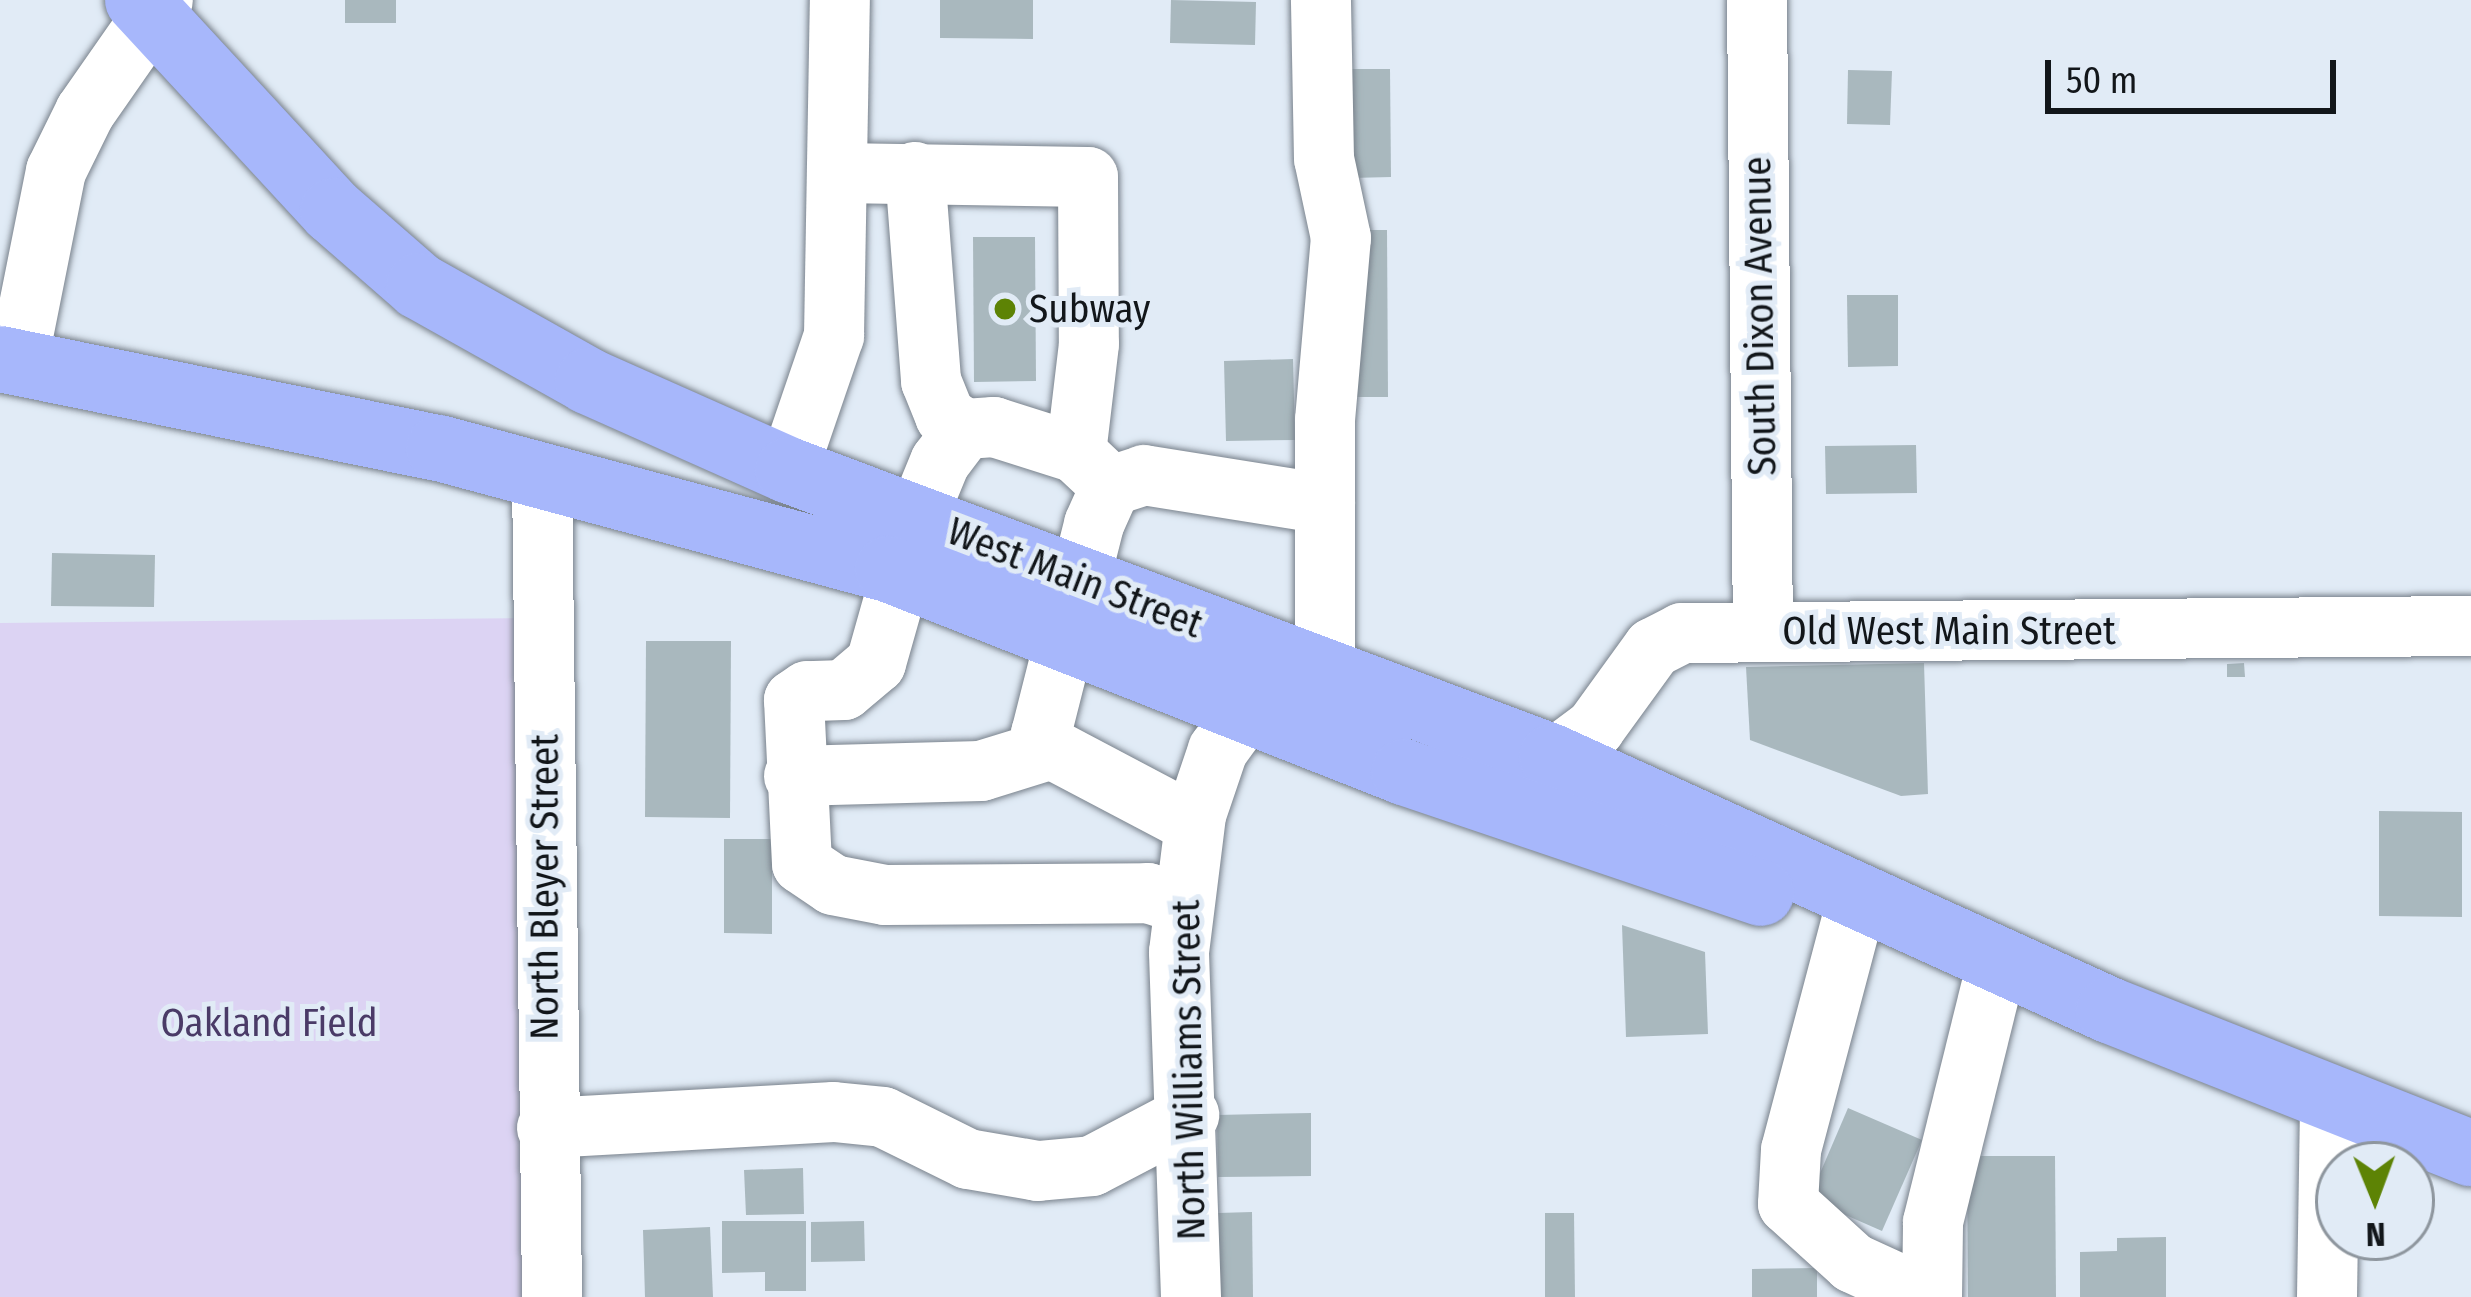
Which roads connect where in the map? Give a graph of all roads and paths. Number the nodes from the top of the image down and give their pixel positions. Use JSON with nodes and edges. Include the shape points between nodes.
{"nodes":[{"id":1,"x":839,"y":0,"type":"edge"},
{"id":2,"x":1321,"y":0,"type":"edge"},
{"id":3,"x":1756,"y":0,"type":"edge"},
{"id":4,"x":151,"y":5,"type":"edge"},
{"id":5,"x":915,"y":172,"type":"junction"},
{"id":6,"x":838,"y":173,"type":"junction"},
{"id":7,"x":24,"y":194,"type":"edge"},
{"id":8,"x":9,"y":360,"type":"edge"},
{"id":9,"x":965,"y":429,"type":"junction"},
{"id":10,"x":788,"y":470,"type":"junction"},
{"id":11,"x":1094,"y":470,"type":"junction"},
{"id":12,"x":542,"y":476,"type":"junction"},
{"id":13,"x":1325,"y":504,"type":"junction"},
{"id":14,"x":909,"y":546,"type":"junction"},
{"id":15,"x":1071,"y":610,"type":"junction"},
{"id":16,"x":2471,"y":626,"type":"edge"},
{"id":17,"x":1763,"y":632,"type":"junction"},
{"id":18,"x":1325,"y":672,"type":"junction"},
{"id":19,"x":1273,"y":723,"type":"junction"},
{"id":20,"x":1052,"y":749,"type":"junction"},
{"id":21,"x":1552,"y":757,"type":"junction"},
{"id":22,"x":794,"y":776,"type":"junction"},
{"id":23,"x":1498,"y":804,"type":"junction"},
{"id":24,"x":1194,"y":824,"type":"junction"},
{"id":25,"x":1184,"y":904,"type":"junction"},
{"id":26,"x":1851,"y":923,"type":"junction"},
{"id":27,"x":1995,"y":972,"type":"junction"},
{"id":28,"x":2109,"y":1010,"type":"junction"},
{"id":29,"x":2330,"y":1103,"type":"junction"},
{"id":30,"x":1190,"y":1115,"type":"junction"},
{"id":31,"x":547,"y":1128,"type":"junction"},
{"id":32,"x":2471,"y":1153,"type":"edge"},
{"id":33,"x":551,"y":1297,"type":"edge"},
{"id":34,"x":1191,"y":1297,"type":"edge"},
{"id":35,"x":1930,"y":1297,"type":"edge"},
{"id":36,"x":2327,"y":1297,"type":"edge"}],
"edges":[{"from":1,"to":6,"type":"street"},
{"from":2,"to":13,"type":"street","via":[[1324,160],[1341,238]]},
{"from":3,"to":17,"type":"street","name":"South Dixon Avenue"},
{"from":4,"to":7,"type":"street"},
{"from":4,"to":10,"type":"highway","name":"West Main Street","via":[[333,211],[419,286],[588,381]]},
{"from":5,"to":6,"type":"street"},
{"from":5,"to":9,"type":"street","via":[[931,381],[945,416]]},
{"from":5,"to":11,"type":"street","via":[[1088,177]]},
{"from":6,"to":10,"type":"street","via":[[834,336]]},
{"from":7,"to":8,"type":"street"},
{"from":8,"to":12,"type":"highway","name":"West Main Street"},
{"from":9,"to":11,"type":"street","via":[[994,427]]},
{"from":9,"to":14,"type":"street","via":[[940,462]]},
{"from":10,"to":14,"type":"highway","name":"West Main Street"},
{"from":11,"to":13,"type":"street"},
{"from":11,"to":15,"type":"street"},
{"from":12,"to":14,"type":"highway","name":"West Main Street"},
{"from":12,"to":31,"type":"street","name":"North Bleyer Street"},
{"from":13,"to":18,"type":"street"},
{"from":14,"to":15,"type":"highway","name":"West Main Street"},
{"from":14,"to":22,"type":"street","via":[[876,663],[844,690],[807,691],[794,700]]},
{"from":15,"to":18,"type":"highway","name":"West Main Street"},
{"from":15,"to":19,"type":"highway","name":"West Main Street"},
{"from":15,"to":20,"type":"street","via":[[1044,704],[1042,734]]},
{"from":16,"to":17,"type":"street","name":"Old West Main Street"},
{"from":17,"to":21,"type":"street","name":"Old West Main Street","via":[[1682,633],[1653,648],[1595,728]]},
{"from":18,"to":19,"type":"street","name":"North Williams Street"},
{"from":18,"to":21,"type":"highway","name":"West Main Street"},
{"from":19,"to":23,"type":"highway","name":"West Main Street"},
{"from":19,"to":24,"type":"street","name":"North Williams Street","via":[[1218,749]]},
{"from":20,"to":22,"type":"street","via":[[981,771]]},
{"from":20,"to":24,"type":"street"},
{"from":21,"to":23,"type":"street","name":"Old West Main Street"},
{"from":21,"to":28,"type":"highway","name":"West Main Street"},
{"from":22,"to":25,"type":"street","via":[[802,864],[833,885],[886,895],[1148,893]]},
{"from":23,"to":26,"type":"highway","name":"West Main Street"},
{"from":24,"to":25,"type":"street","name":"North Williams Street"},
{"from":25,"to":30,"type":"street","name":"North Williams Street","via":[[1179,952]]},
{"from":26,"to":27,"type":"highway","name":"West Main Street"},
{"from":26,"to":35,"type":"street","via":[[1791,1150],[1788,1204],[1853,1263]]},
{"from":27,"to":28,"type":"highway","name":"West Main Street"},
{"from":27,"to":35,"type":"street","via":[[1950,1135],[1933,1222]]},
{"from":28,"to":29,"type":"highway","name":"West Main Street"},
{"from":29,"to":32,"type":"highway","name":"West Main Street"},
{"from":29,"to":36,"type":"street"},
{"from":30,"to":31,"type":"street","via":[[1092,1166],[1038,1172],[968,1159],[883,1117],[834,1112]]},
{"from":30,"to":34,"type":"street","name":"North Williams Street"},
{"from":31,"to":33,"type":"street","name":"North Bleyer Street"}]}
